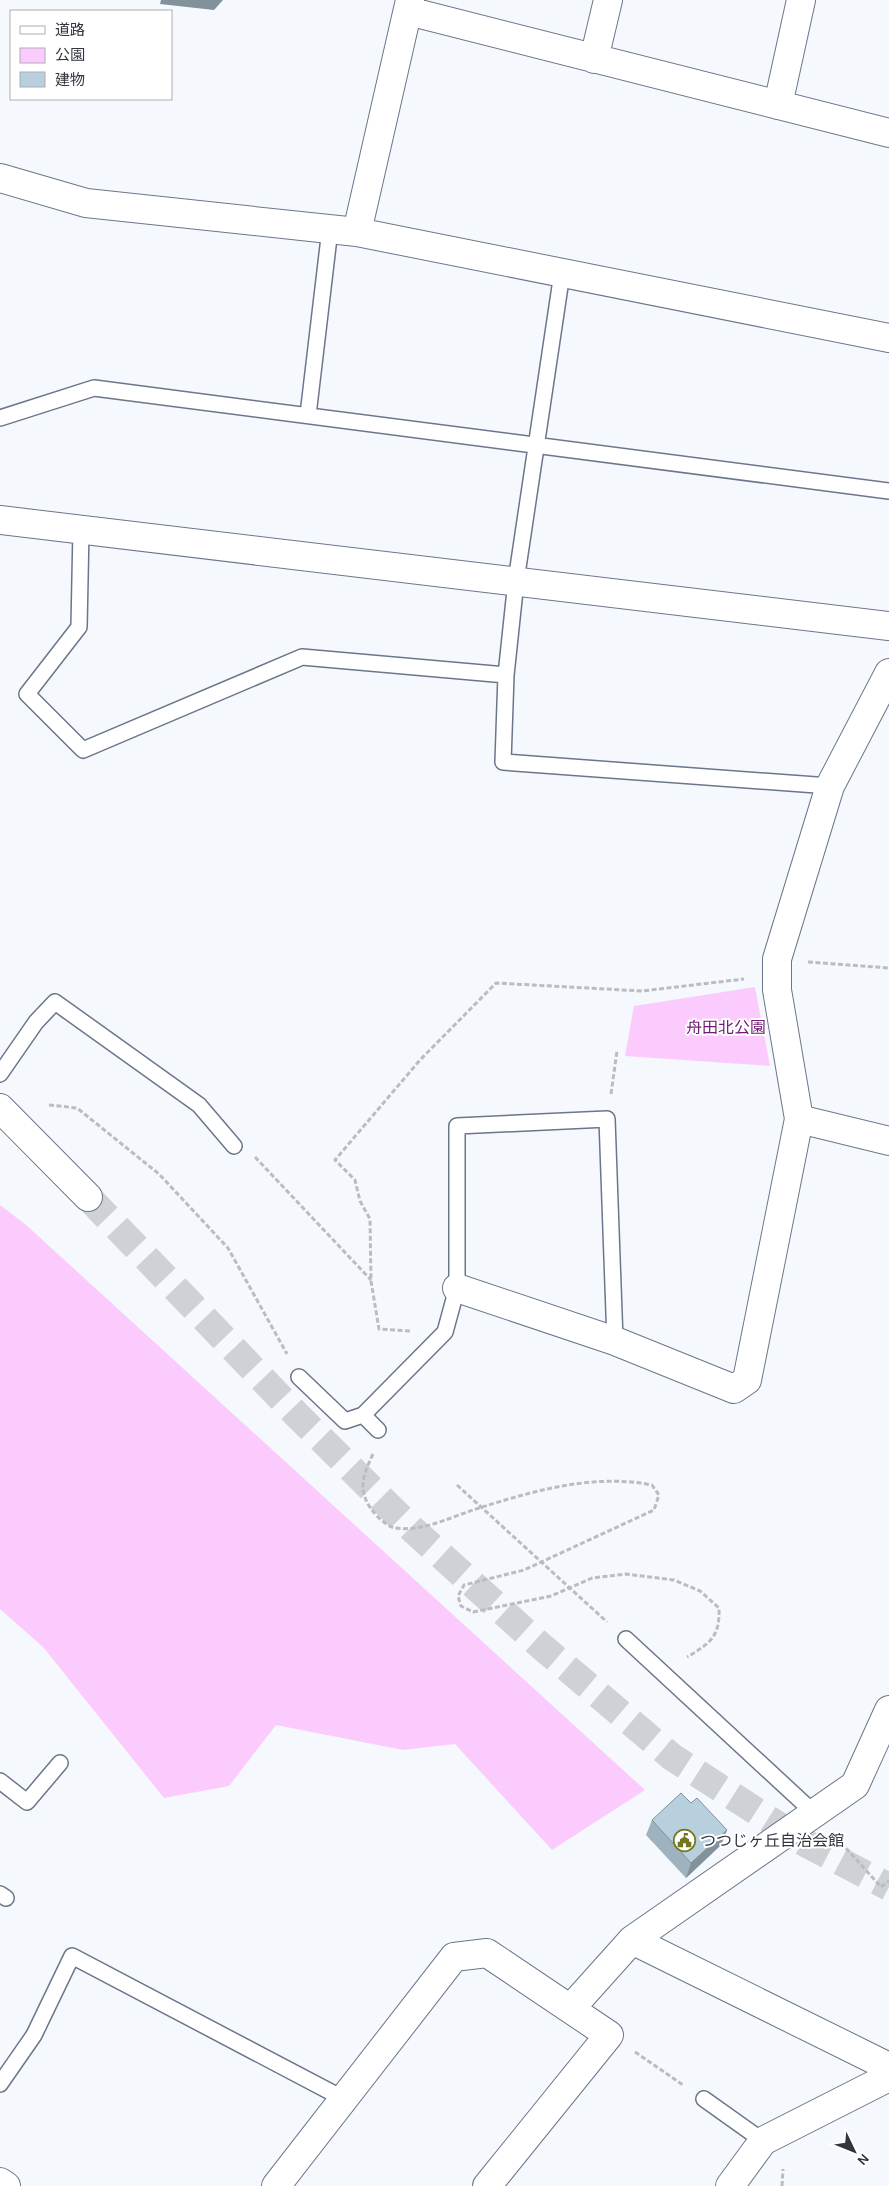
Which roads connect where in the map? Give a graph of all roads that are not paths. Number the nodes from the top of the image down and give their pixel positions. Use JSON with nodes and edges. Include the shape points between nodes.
{"nodes":[{"id":1,"x":608,"y":0,"type":"edge"},
{"id":2,"x":801,"y":0,"type":"edge"},
{"id":3,"x":409,"y":6,"type":"edge"},
{"id":4,"x":594,"y":59,"type":"junction"},
{"id":5,"x":778,"y":105,"type":"junction"},
{"id":6,"x":889,"y":133,"type":"edge"},
{"id":7,"x":0,"y":178,"type":"edge"},
{"id":8,"x":330,"y":229,"type":"junction"},
{"id":9,"x":357,"y":232,"type":"junction"},
{"id":10,"x":562,"y":273,"type":"junction"},
{"id":11,"x":889,"y":338,"type":"edge"},
{"id":12,"x":308,"y":415,"type":"junction"},
{"id":13,"x":0,"y":418,"type":"edge"},
{"id":14,"x":535,"y":444,"type":"junction"},
{"id":15,"x":889,"y":491,"type":"edge"},
{"id":16,"x":0,"y":520,"type":"edge"},
{"id":17,"x":82,"y":530,"type":"junction"},
{"id":18,"x":516,"y":581,"type":"junction"},
{"id":19,"x":889,"y":626,"type":"edge"},
{"id":20,"x":889,"y":673,"type":"edge"},
{"id":21,"x":506,"y":676,"type":"junction"},
{"id":22,"x":830,"y":786,"type":"junction"},
{"id":23,"x":0,"y":1074,"type":"edge"},
{"id":24,"x":0,"y":1108,"type":"edge"},
{"id":25,"x":798,"y":1119,"type":"junction"},
{"id":26,"x":889,"y":1141,"type":"edge"},
{"id":27,"x":234,"y":1146,"type":"road end"},
{"id":28,"x":88,"y":1197,"type":"tunnel mouth"},
{"id":29,"x":457,"y":1288,"type":"junction"},
{"id":30,"x":615,"y":1341,"type":"junction"},
{"id":31,"x":299,"y":1377,"type":"road end"},
{"id":32,"x":363,"y":1415,"type":"junction"},
{"id":33,"x":378,"y":1430,"type":"dead end"},
{"id":34,"x":626,"y":1639,"type":"road end"},
{"id":35,"x":889,"y":1710,"type":"edge"},
{"id":36,"x":60,"y":1763,"type":"dead end"},
{"id":37,"x":0,"y":1781,"type":"edge"},
{"id":38,"x":813,"y":1812,"type":"junction"},
{"id":39,"x":632,"y":1940,"type":"junction"},
{"id":40,"x":571,"y":2008,"type":"junction"},
{"id":41,"x":889,"y":2067,"type":"edge"},
{"id":42,"x":889,"y":2077,"type":"edge"},
{"id":43,"x":0,"y":2084,"type":"edge"},
{"id":44,"x":344,"y":2099,"type":"junction"},
{"id":45,"x":704,"y":2099,"type":"dead end"},
{"id":46,"x":763,"y":2141,"type":"junction"},
{"id":47,"x":0,"y":2182,"type":"edge"},
{"id":48,"x":6,"y":2186,"type":"edge"},
{"id":49,"x":276,"y":2186,"type":"edge"},
{"id":50,"x":487,"y":2186,"type":"edge"},
{"id":51,"x":730,"y":2186,"type":"edge"}],
"edges":[{"from":1,"to":4,"type":"street"},
{"from":2,"to":5,"type":"street"},
{"from":3,"to":4,"type":"street"},
{"from":3,"to":9,"type":"street"},
{"from":4,"to":5,"type":"street"},
{"from":5,"to":6,"type":"street"},
{"from":7,"to":8,"type":"street","via":[[86,203]]},
{"from":8,"to":9,"type":"street"},
{"from":8,"to":12,"type":"lane"},
{"from":9,"to":10,"type":"street"},
{"from":10,"to":11,"type":"street"},
{"from":10,"to":14,"type":"lane"},
{"from":12,"to":13,"type":"lane","via":[[94,388]]},
{"from":12,"to":14,"type":"lane"},
{"from":14,"to":15,"type":"lane"},
{"from":14,"to":18,"type":"lane"},
{"from":16,"to":17,"type":"street"},
{"from":17,"to":18,"type":"street"},
{"from":17,"to":21,"type":"lane","via":[[79,627],[27,694],[83,750],[302,657]]},
{"from":18,"to":19,"type":"street"},
{"from":18,"to":21,"type":"lane"},
{"from":20,"to":22,"type":"street"},
{"from":21,"to":22,"type":"lane","via":[[503,762]]},
{"from":22,"to":25,"type":"street","via":[[777,967],[776,990]]},
{"from":23,"to":27,"type":"lane","via":[[36,1022],[55,1002],[199,1105]]},
{"from":24,"to":28,"type":"street"},
{"from":25,"to":26,"type":"street"},
{"from":25,"to":30,"type":"street","via":[[747,1380],[734,1389]]},
{"from":29,"to":30,"type":"street"},
{"from":29,"to":30,"type":"lane","via":[[457,1126],[607,1120]]},
{"from":29,"to":32,"type":"lane","via":[[445,1332]]},
{"from":31,"to":32,"type":"lane","via":[[345,1421]]},
{"from":32,"to":33,"type":"lane"},
{"from":34,"to":38,"type":"lane"},
{"from":35,"to":38,"type":"street","via":[[854,1785]]},
{"from":36,"to":37,"type":"lane","via":[[27,1802]]},
{"from":38,"to":39,"type":"street"},
{"from":39,"to":40,"type":"street"},
{"from":39,"to":41,"type":"street"},
{"from":40,"to":44,"type":"street","via":[[487,1953],[454,1957]]},
{"from":40,"to":50,"type":"street","via":[[609,2035]]},
{"from":42,"to":46,"type":"street"},
{"from":43,"to":44,"type":"lane","via":[[34,2035],[72,1956]]},
{"from":44,"to":49,"type":"street"},
{"from":45,"to":46,"type":"lane"},
{"from":46,"to":51,"type":"street"},
{"from":47,"to":48,"type":"street"}]}
